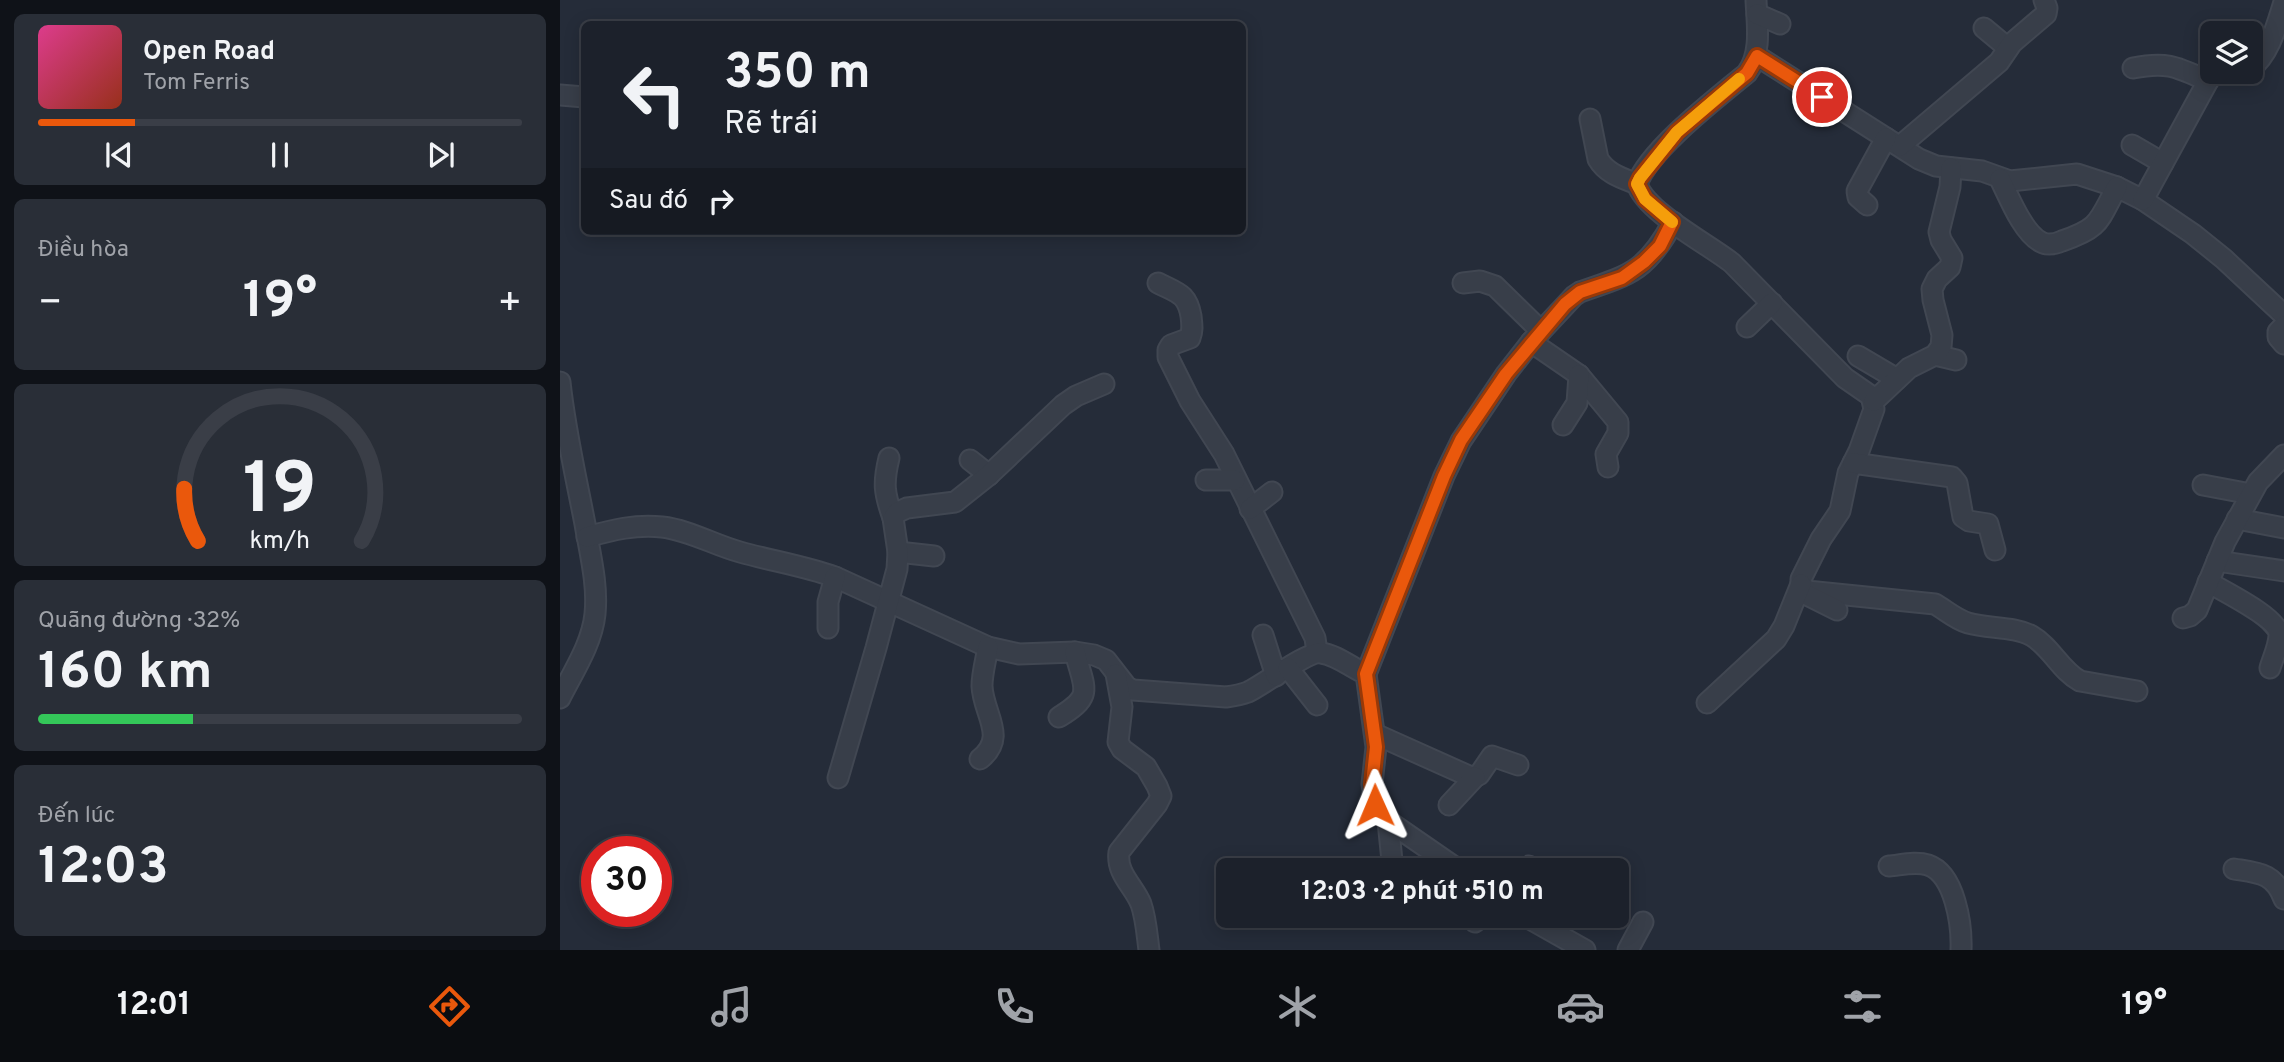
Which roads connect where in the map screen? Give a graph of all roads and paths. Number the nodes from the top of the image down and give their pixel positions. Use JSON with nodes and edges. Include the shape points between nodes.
{"nodes":[{"id":1,"x":2044,"y":0,"type":"edge"},
{"id":2,"x":2284,"y":3,"type":"edge"},
{"id":3,"x":1756,"y":7,"type":"edge"},
{"id":4,"x":1780,"y":24,"type":"dead end"},
{"id":5,"x":1984,"y":28,"type":"dead end"},
{"id":6,"x":2008,"y":48,"type":"junction"},
{"id":7,"x":2263,"y":53,"type":"edge"},
{"id":8,"x":1757,"y":56,"type":"junction"},
{"id":9,"x":2133,"y":68,"type":"dead end"},
{"id":10,"x":2200,"y":73,"type":"edge"},
{"id":11,"x":2207,"y":84,"type":"edge"},
{"id":12,"x":560,"y":94,"type":"edge"},
{"id":13,"x":581,"y":97,"type":"edge"},
{"id":14,"x":1590,"y":119,"type":"dead end"},
{"id":15,"x":1893,"y":142,"type":"junction"},
{"id":16,"x":2132,"y":145,"type":"dead end"},
{"id":17,"x":2164,"y":163,"type":"junction"},
{"id":18,"x":1951,"y":167,"type":"junction"},
{"id":19,"x":2000,"y":179,"type":"junction"},
{"id":20,"x":1637,"y":184,"type":"junction"},
{"id":21,"x":2117,"y":187,"type":"junction"},
{"id":22,"x":2143,"y":200,"type":"junction"},
{"id":23,"x":1867,"y":205,"type":"dead end"},
{"id":24,"x":1672,"y":222,"type":"junction"},
{"id":25,"x":1157,"y":283,"type":"dead end"},
{"id":26,"x":1463,"y":283,"type":"dead end"},
{"id":27,"x":1772,"y":303,"type":"junction"},
{"id":28,"x":2284,"y":315,"type":"edge"},
{"id":29,"x":2284,"y":326,"type":"edge"},
{"id":30,"x":1747,"y":327,"type":"dead end"},
{"id":31,"x":1536,"y":337,"type":"junction"},
{"id":32,"x":2284,"y":344,"type":"edge"},
{"id":33,"x":1936,"y":355,"type":"junction"},
{"id":34,"x":1857,"y":356,"type":"dead end"},
{"id":35,"x":1956,"y":360,"type":"dead end"},
{"id":36,"x":1579,"y":375,"type":"junction"},
{"id":37,"x":1897,"y":379,"type":"junction"},
{"id":38,"x":1104,"y":384,"type":"dead end"},
{"id":39,"x":560,"y":389,"type":"edge"},
{"id":40,"x":1874,"y":401,"type":"junction"},
{"id":41,"x":1563,"y":425,"type":"dead end"},
{"id":42,"x":2284,"y":455,"type":"edge"},
{"id":43,"x":890,"y":458,"type":"dead end"},
{"id":44,"x":970,"y":460,"type":"dead end"},
{"id":45,"x":1853,"y":463,"type":"junction"},
{"id":46,"x":1608,"y":467,"type":"dead end"},
{"id":47,"x":989,"y":475,"type":"junction"},
{"id":48,"x":1206,"y":480,"type":"dead end"},
{"id":49,"x":1235,"y":480,"type":"junction"},
{"id":50,"x":2203,"y":485,"type":"dead end"},
{"id":51,"x":1272,"y":492,"type":"dead end"},
{"id":52,"x":2251,"y":494,"type":"junction"},
{"id":53,"x":1250,"y":509,"type":"junction"},
{"id":54,"x":892,"y":518,"type":"junction"},
{"id":55,"x":1836,"y":518,"type":"junction"},
{"id":56,"x":2237,"y":519,"type":"junction"},
{"id":57,"x":1814,"y":524,"type":"dead end"},
{"id":58,"x":2284,"y":528,"type":"edge"},
{"id":59,"x":587,"y":537,"type":"junction"},
{"id":60,"x":1995,"y":550,"type":"dead end"},
{"id":61,"x":898,"y":552,"type":"junction"},
{"id":62,"x":934,"y":556,"type":"dead end"},
{"id":63,"x":2217,"y":561,"type":"junction"},
{"id":64,"x":2284,"y":571,"type":"edge"},
{"id":65,"x":835,"y":578,"type":"junction"},
{"id":66,"x":2208,"y":582,"type":"junction"},
{"id":67,"x":1800,"y":587,"type":"junction"},
{"id":68,"x":888,"y":603,"type":"junction"},
{"id":69,"x":1838,"y":610,"type":"dead end"},
{"id":70,"x":2183,"y":618,"type":"dead end"},
{"id":71,"x":828,"y":628,"type":"dead end"},
{"id":72,"x":1263,"y":635,"type":"dead end"},
{"id":73,"x":988,"y":647,"type":"junction"},
{"id":74,"x":1075,"y":652,"type":"junction"},
{"id":75,"x":1317,"y":652,"type":"junction"},
{"id":76,"x":2270,"y":668,"type":"dead end"},
{"id":77,"x":1115,"y":670,"type":"junction"},
{"id":78,"x":1282,"y":672,"type":"junction"},
{"id":79,"x":1366,"y":674,"type":"junction"},
{"id":80,"x":2137,"y":691,"type":"dead end"},
{"id":81,"x":560,"y":698,"type":"edge"},
{"id":82,"x":1707,"y":703,"type":"dead end"},
{"id":83,"x":1317,"y":705,"type":"dead end"},
{"id":84,"x":1059,"y":717,"type":"dead end"},
{"id":85,"x":1375,"y":734,"type":"junction"},
{"id":86,"x":979,"y":759,"type":"dead end"},
{"id":87,"x":1518,"y":765,"type":"dead end"},
{"id":88,"x":1475,"y":777,"type":"junction"},
{"id":89,"x":838,"y":778,"type":"dead end"},
{"id":90,"x":1449,"y":804,"type":"dead end"},
{"id":91,"x":1388,"y":821,"type":"junction"},
{"id":92,"x":1392,"y":858,"type":"edge"},
{"id":93,"x":1442,"y":858,"type":"edge"},
{"id":94,"x":1889,"y":866,"type":"dead end"},
{"id":95,"x":2234,"y":869,"type":"dead end"},
{"id":96,"x":2284,"y":899,"type":"edge"},
{"id":97,"x":1643,"y":922,"type":"dead end"},
{"id":98,"x":1558,"y":928,"type":"edge"},
{"id":99,"x":1149,"y":950,"type":"edge"},
{"id":100,"x":1585,"y":950,"type":"edge"},
{"id":101,"x":1628,"y":950,"type":"edge"},
{"id":102,"x":1961,"y":950,"type":"edge"}],
"edges":[{"from":1,"to":6,"type":"street","via":[[2046,14]]},
{"from":2,"to":7,"type":"street"},
{"from":3,"to":4,"type":"street"},
{"from":3,"to":8,"type":"street"},
{"from":5,"to":6,"type":"street"},
{"from":6,"to":15,"type":"street","via":[[1999,62]]},
{"from":8,"to":15,"type":"street"},
{"from":8,"to":20,"type":"street","via":[[1747,73],[1677,132]]},
{"from":9,"to":10,"type":"street","via":[[2154,63]]},
{"from":11,"to":17,"type":"street"},
{"from":12,"to":13,"type":"street"},
{"from":14,"to":20,"type":"street","via":[[1601,164]]},
{"from":15,"to":18,"type":"street","via":[[1928,163]]},
{"from":15,"to":23,"type":"street","via":[[1857,191]]},
{"from":16,"to":17,"type":"street"},
{"from":17,"to":22,"type":"street"},
{"from":18,"to":19,"type":"street"},
{"from":18,"to":33,"type":"street","via":[[1939,232],[1952,258],[1932,289],[1942,335]]},
{"from":19,"to":21,"type":"street","via":[[2077,174]]},
{"from":19,"to":21,"type":"street","via":[[2033,236],[2052,244],[2096,225]]},
{"from":20,"to":24,"type":"street","via":[[1645,199]]},
{"from":21,"to":22,"type":"street"},
{"from":22,"to":28,"type":"street","via":[[2224,259]]},
{"from":24,"to":27,"type":"street","via":[[1732,263]]},
{"from":24,"to":31,"type":"street","via":[[1660,246],[1644,262],[1622,278],[1580,292]]},
{"from":25,"to":49,"type":"street","via":[[1189,302],[1193,331],[1190,338],[1171,345],[1168,356]]},
{"from":26,"to":31,"type":"street","via":[[1480,281],[1495,286]]},
{"from":27,"to":30,"type":"street"},
{"from":27,"to":40,"type":"street","via":[[1845,378]]},
{"from":29,"to":32,"type":"street","via":[[2278,332]]},
{"from":31,"to":36,"type":"street"},
{"from":31,"to":79,"type":"street","via":[[1461,440]]},
{"from":33,"to":35,"type":"street"},
{"from":33,"to":37,"type":"street"},
{"from":34,"to":37,"type":"street"},
{"from":36,"to":41,"type":"street","via":[[1577,403]]},
{"from":36,"to":46,"type":"street","via":[[1618,422],[1618,433],[1606,454]]},
{"from":37,"to":40,"type":"street"},
{"from":38,"to":47,"type":"street","via":[[1063,405]]},
{"from":39,"to":59,"type":"street"},
{"from":40,"to":45,"type":"street"},
{"from":42,"to":52,"type":"street"},
{"from":43,"to":54,"type":"street","via":[[884,491]]},
{"from":44,"to":47,"type":"street"},
{"from":45,"to":55,"type":"street"},
{"from":45,"to":60,"type":"street","via":[[1951,477],[1957,483],[1963,517],[1988,524]]},
{"from":47,"to":54,"type":"street","via":[[955,502],[907,508]]},
{"from":48,"to":49,"type":"street"},
{"from":49,"to":53,"type":"street"},
{"from":50,"to":52,"type":"street"},
{"from":51,"to":53,"type":"street"},
{"from":52,"to":56,"type":"street"},
{"from":53,"to":75,"type":"street","via":[[1315,638]]},
{"from":54,"to":61,"type":"street"},
{"from":55,"to":57,"type":"street"},
{"from":55,"to":67,"type":"street","via":[[1821,539]]},
{"from":56,"to":58,"type":"street"},
{"from":56,"to":63,"type":"street"},
{"from":59,"to":65,"type":"street","via":[[622,528],[662,527]]},
{"from":59,"to":81,"type":"street","via":[[595,615]]},
{"from":61,"to":62,"type":"street"},
{"from":61,"to":68,"type":"street"},
{"from":63,"to":64,"type":"street"},
{"from":63,"to":66,"type":"street"},
{"from":65,"to":68,"type":"street"},
{"from":65,"to":71,"type":"street"},
{"from":66,"to":70,"type":"street","via":[[2197,610]]},
{"from":66,"to":76,"type":"street","via":[[2278,627]]},
{"from":67,"to":69,"type":"street"},
{"from":67,"to":80,"type":"street","via":[[1936,604],[1970,624],[2034,637],[2080,681]]},
{"from":67,"to":82,"type":"street","via":[[1776,639]]},
{"from":68,"to":73,"type":"street"},
{"from":68,"to":89,"type":"street"},
{"from":72,"to":78,"type":"street"},
{"from":73,"to":74,"type":"street","via":[[1019,654]]},
{"from":73,"to":86,"type":"street","via":[[982,688],[994,740]]},
{"from":74,"to":77,"type":"street","via":[[1094,654]]},
{"from":74,"to":84,"type":"street","via":[[1083,697]]},
{"from":75,"to":78,"type":"street"},
{"from":75,"to":79,"type":"street"},
{"from":77,"to":78,"type":"street","via":[[1133,690],[1226,697],[1247,692]]},
{"from":77,"to":99,"type":"street","via":[[1122,706],[1118,741],[1146,767],[1161,796],[1119,852],[1118,860],[1140,903]]},
{"from":78,"to":83,"type":"street"},
{"from":79,"to":85,"type":"street"},
{"from":85,"to":88,"type":"street"},
{"from":85,"to":91,"type":"street","via":[[1373,794],[1379,813]]},
{"from":87,"to":88,"type":"street","via":[[1492,756]]},
{"from":88,"to":90,"type":"street"},
{"from":91,"to":92,"type":"street"},
{"from":91,"to":93,"type":"street"},
{"from":94,"to":102,"type":"street","via":[[1924,864],[1947,879]]},
{"from":95,"to":96,"type":"street","via":[[2273,879]]},
{"from":97,"to":101,"type":"street"},
{"from":98,"to":100,"type":"street"}]}
